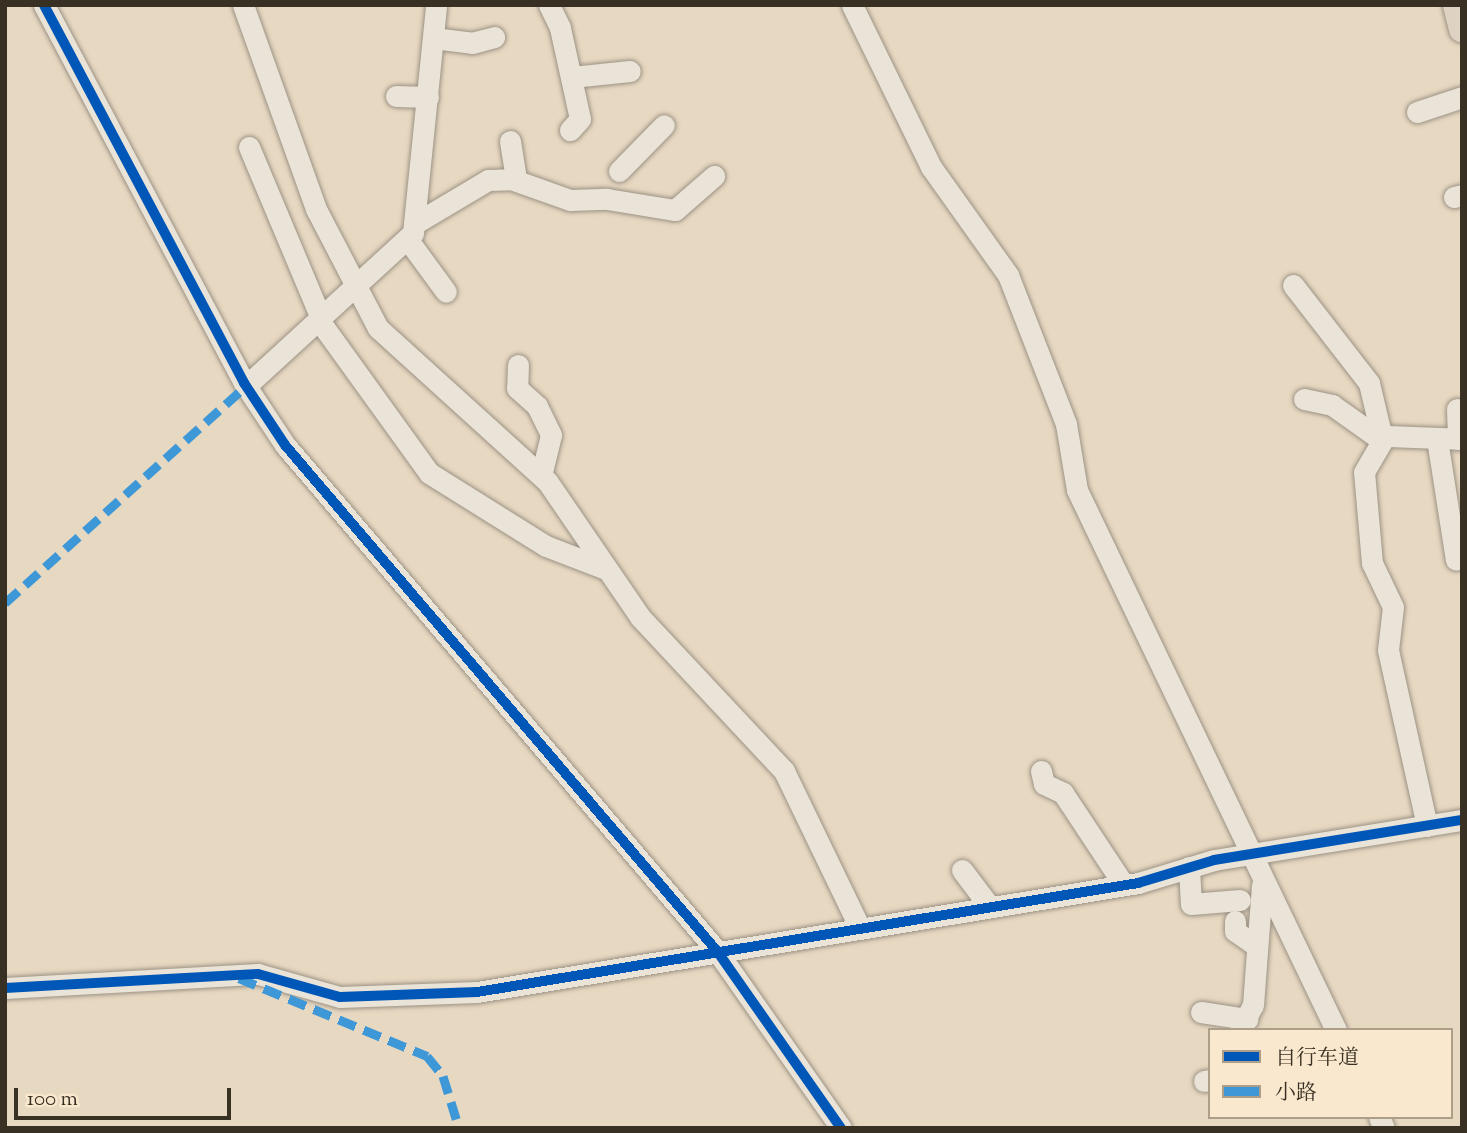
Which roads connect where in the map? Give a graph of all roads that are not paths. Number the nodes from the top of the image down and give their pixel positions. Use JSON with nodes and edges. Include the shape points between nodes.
{"nodes":[{"id":1,"x":44,"y":5,"type":"edge"},
{"id":2,"x":243,"y":5,"type":"edge"},
{"id":3,"x":436,"y":5,"type":"edge"},
{"id":4,"x":549,"y":5,"type":"edge"},
{"id":5,"x":852,"y":5,"type":"edge"},
{"id":6,"x":1456,"y":5,"type":"edge"},
{"id":7,"x":1462,"y":29,"type":"edge"},
{"id":8,"x":494,"y":37,"type":"dead end"},
{"id":9,"x":433,"y":38,"type":"junction"},
{"id":10,"x":630,"y":71,"type":"dead end"},
{"id":11,"x":572,"y":77,"type":"junction"},
{"id":12,"x":396,"y":96,"type":"dead end"},
{"id":13,"x":428,"y":97,"type":"junction"},
{"id":14,"x":1462,"y":97,"type":"edge"},
{"id":15,"x":1417,"y":112,"type":"dead end"},
{"id":16,"x":664,"y":125,"type":"dead end"},
{"id":17,"x":570,"y":130,"type":"dead end"},
{"id":18,"x":510,"y":141,"type":"dead end"},
{"id":19,"x":249,"y":147,"type":"dead end"},
{"id":20,"x":714,"y":176,"type":"dead end"},
{"id":21,"x":516,"y":180,"type":"junction"},
{"id":22,"x":605,"y":199,"type":"junction"},
{"id":23,"x":411,"y":232,"type":"junction"},
{"id":24,"x":1293,"y":285,"type":"dead end"},
{"id":25,"x":356,"y":288,"type":"junction"},
{"id":26,"x":446,"y":292,"type":"dead end"},
{"id":27,"x":319,"y":317,"type":"junction"},
{"id":28,"x":518,"y":365,"type":"dead end"},
{"id":29,"x":246,"y":386,"type":"junction"},
{"id":30,"x":1304,"y":399,"type":"dead end"},
{"id":31,"x":1457,"y":410,"type":"dead end"},
{"id":32,"x":1381,"y":438,"type":"junction"},
{"id":33,"x":1437,"y":439,"type":"junction"},
{"id":34,"x":1460,"y":439,"type":"edge"},
{"id":35,"x":541,"y":476,"type":"junction"},
{"id":36,"x":1456,"y":560,"type":"dead end"},
{"id":37,"x":606,"y":569,"type":"junction"},
{"id":38,"x":1041,"y":771,"type":"dead end"},
{"id":39,"x":1462,"y":820,"type":"edge"},
{"id":40,"x":1427,"y":826,"type":"junction"},
{"id":41,"x":1250,"y":855,"type":"junction"},
{"id":42,"x":1189,"y":867,"type":"junction"},
{"id":43,"x":962,"y":870,"type":"dead end"},
{"id":44,"x":1124,"y":885,"type":"junction"},
{"id":45,"x":1262,"y":885,"type":"junction"},
{"id":46,"x":987,"y":904,"type":"junction"},
{"id":47,"x":859,"y":926,"type":"junction"},
{"id":48,"x":1255,"y":945,"type":"junction"},
{"id":49,"x":716,"y":951,"type":"junction"},
{"id":50,"x":5,"y":989,"type":"edge"},
{"id":51,"x":1201,"y":1012,"type":"dead end"},
{"id":52,"x":1244,"y":1025,"type":"edge"},
{"id":53,"x":1335,"y":1028,"type":"edge"},
{"id":54,"x":841,"y":1128,"type":"edge"}],
"edges":[{"from":1,"to":29,"type":"street"},
{"from":2,"to":25,"type":"street","via":[[316,209]]},
{"from":3,"to":9,"type":"street"},
{"from":4,"to":11,"type":"street"},
{"from":5,"to":41,"type":"street","via":[[931,167],[1008,275],[1066,424],[1077,490]]},
{"from":6,"to":7,"type":"main road"},
{"from":8,"to":9,"type":"street","via":[[472,43]]},
{"from":9,"to":13,"type":"street"},
{"from":10,"to":11,"type":"street"},
{"from":11,"to":17,"type":"street","via":[[580,118]]},
{"from":12,"to":13,"type":"street"},
{"from":13,"to":23,"type":"street"},
{"from":14,"to":15,"type":"street"},
{"from":16,"to":22,"type":"street","via":[[616,165]]},
{"from":18,"to":21,"type":"street"},
{"from":19,"to":27,"type":"street"},
{"from":20,"to":22,"type":"street","via":[[675,211]]},
{"from":21,"to":22,"type":"street","via":[[562,198]]},
{"from":21,"to":23,"type":"street","via":[[477,174]]},
{"from":23,"to":25,"type":"street"},
{"from":23,"to":26,"type":"street"},
{"from":24,"to":32,"type":"street","via":[[1369,383]]},
{"from":25,"to":27,"type":"street"},
{"from":25,"to":35,"type":"street","via":[[378,328],[411,363]]},
{"from":27,"to":29,"type":"street"},
{"from":27,"to":37,"type":"street","via":[[363,389],[429,473],[547,546]]},
{"from":28,"to":35,"type":"street","via":[[517,388],[537,406],[551,435]]},
{"from":29,"to":49,"type":"street","via":[[333,504]]},
{"from":30,"to":32,"type":"street","via":[[1332,405]]},
{"from":31,"to":34,"type":"street"},
{"from":32,"to":33,"type":"street"},
{"from":32,"to":40,"type":"street","via":[[1364,472],[1365,506],[1372,563],[1393,607],[1388,650]]},
{"from":33,"to":34,"type":"street"},
{"from":33,"to":36,"type":"street"},
{"from":35,"to":37,"type":"street"},
{"from":37,"to":47,"type":"street","via":[[687,674],[783,771]]},
{"from":38,"to":44,"type":"street","via":[[1044,784],[1063,793]]},
{"from":39,"to":40,"type":"street"},
{"from":40,"to":41,"type":"street"},
{"from":41,"to":42,"type":"street"},
{"from":41,"to":45,"type":"street"},
{"from":42,"to":44,"type":"street"},
{"from":42,"to":48,"type":"street","via":[[1191,904],[1237,910],[1235,931]]},
{"from":43,"to":46,"type":"street"},
{"from":44,"to":46,"type":"street"},
{"from":45,"to":48,"type":"street"},
{"from":45,"to":53,"type":"street"},
{"from":46,"to":47,"type":"street"},
{"from":47,"to":49,"type":"street"},
{"from":48,"to":52,"type":"street"},
{"from":49,"to":50,"type":"street","via":[[436,995],[340,997],[258,974]]},
{"from":49,"to":54,"type":"street"},
{"from":51,"to":52,"type":"street"}]}
